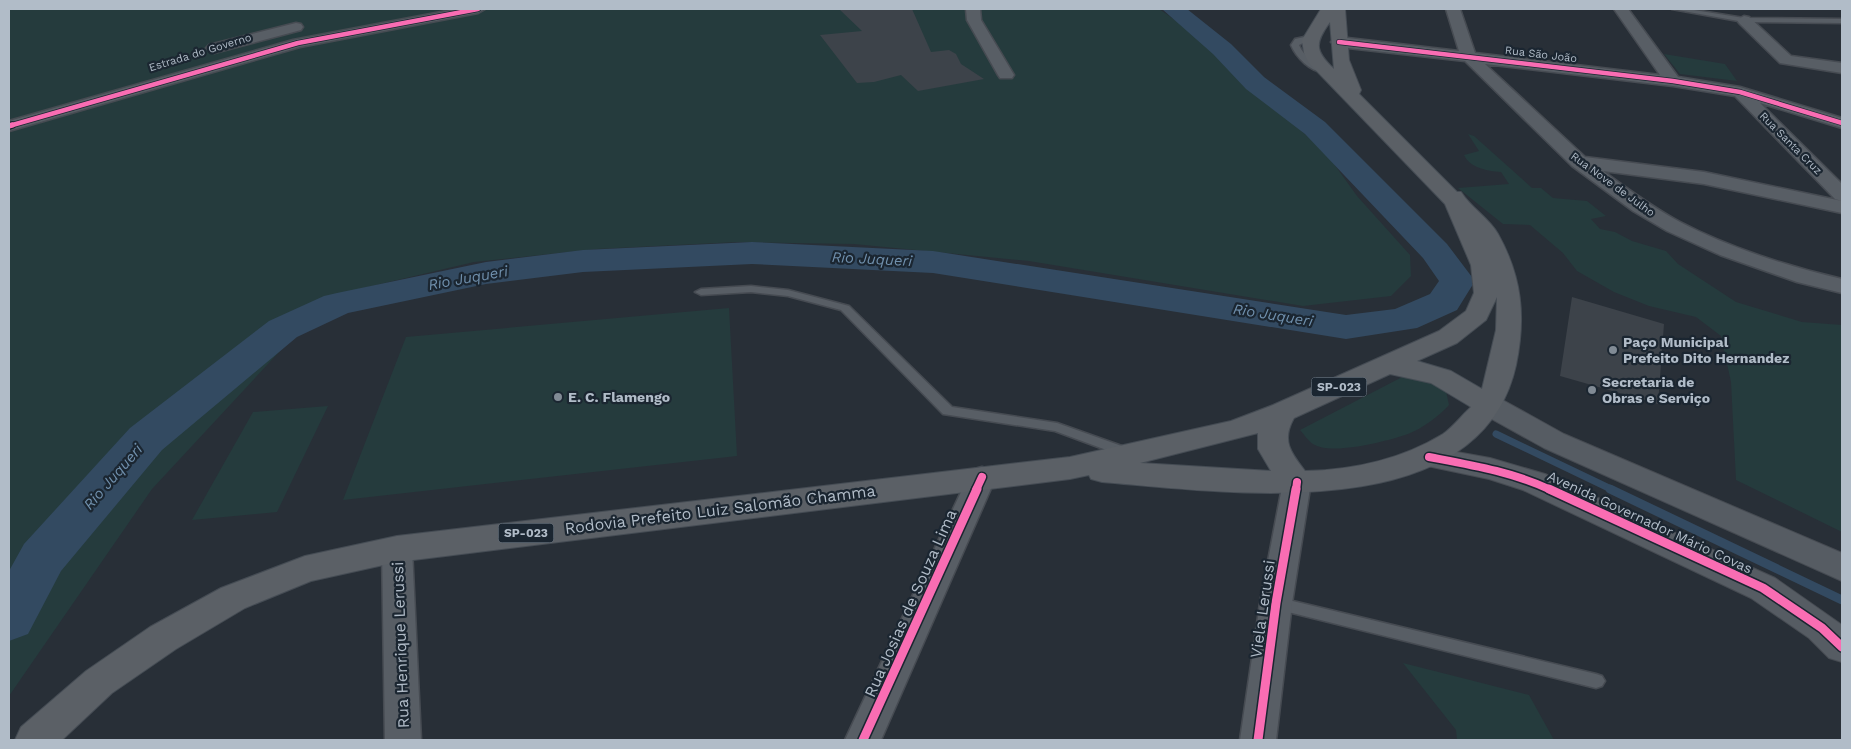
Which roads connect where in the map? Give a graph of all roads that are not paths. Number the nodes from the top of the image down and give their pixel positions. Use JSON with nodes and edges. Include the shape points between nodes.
{"nodes":[{"id":1,"x":478,"y":9,"type":"edge"},
{"id":2,"x":973,"y":9,"type":"edge"},
{"id":3,"x":1453,"y":9,"type":"edge"},
{"id":4,"x":1621,"y":9,"type":"edge"},
{"id":5,"x":1676,"y":9,"type":"edge"},
{"id":6,"x":1331,"y":12,"type":"edge"},
{"id":7,"x":1744,"y":20,"type":"junction"},
{"id":8,"x":1842,"y":21,"type":"edge"},
{"id":9,"x":312,"y":23,"type":"dead end"},
{"id":10,"x":1339,"y":42,"type":"junction"},
{"id":11,"x":203,"y":52,"type":"dead end"},
{"id":12,"x":1468,"y":56,"type":"junction"},
{"id":13,"x":1842,"y":68,"type":"edge"},
{"id":14,"x":1006,"y":75,"type":"dead end"},
{"id":15,"x":110,"y":81,"type":"dead end"},
{"id":16,"x":1673,"y":82,"type":"junction"},
{"id":17,"x":1740,"y":92,"type":"junction"},
{"id":18,"x":1363,"y":106,"type":"junction"},
{"id":19,"x":9,"y":117,"type":"edge"},
{"id":20,"x":1842,"y":123,"type":"edge"},
{"id":21,"x":9,"y":126,"type":"edge"},
{"id":22,"x":1580,"y":162,"type":"junction"},
{"id":23,"x":1842,"y":195,"type":"edge"},
{"id":24,"x":1453,"y":197,"type":"junction"},
{"id":25,"x":1842,"y":207,"type":"edge"},
{"id":26,"x":1842,"y":286,"type":"edge"},
{"id":27,"x":701,"y":292,"type":"dead end"},
{"id":28,"x":1387,"y":365,"type":"junction"},
{"id":29,"x":1489,"y":405,"type":"junction"},
{"id":30,"x":1283,"y":412,"type":"junction"},
{"id":31,"x":1132,"y":455,"type":"junction"},
{"id":32,"x":1429,"y":457,"type":"junction"},
{"id":33,"x":1070,"y":468,"type":"junction"},
{"id":34,"x":982,"y":477,"type":"junction"},
{"id":35,"x":1297,"y":482,"type":"junction"},
{"id":36,"x":398,"y":549,"type":"junction"},
{"id":37,"x":1842,"y":568,"type":"edge"},
{"id":38,"x":1276,"y":603,"type":"junction"},
{"id":39,"x":1842,"y":648,"type":"edge"},
{"id":40,"x":1596,"y":681,"type":"dead end"},
{"id":41,"x":34,"y":740,"type":"edge"},
{"id":42,"x":403,"y":740,"type":"edge"},
{"id":43,"x":863,"y":740,"type":"edge"},
{"id":44,"x":1258,"y":740,"type":"edge"}],
"edges":[{"from":1,"to":21,"type":"street","via":[[298,43]]},
{"from":2,"to":14,"type":"street","via":[[974,20]]},
{"from":3,"to":12,"type":"street"},
{"from":4,"to":16,"type":"street"},
{"from":5,"to":7,"type":"lane"},
{"from":6,"to":10,"type":"main road","via":[[1331,35]]},
{"from":6,"to":18,"type":"main road","name":"Rodovia Prefeito Luiz Salomão Chamma","number":"SP-023","via":[[1309,38],[1310,52]]},
{"from":7,"to":8,"type":"lane"},
{"from":7,"to":13,"type":"street","via":[[1786,60]]},
{"from":9,"to":11,"type":"street","name":"Estrada do Governo"},
{"from":10,"to":12,"type":"street","name":"Rua São João"},
{"from":10,"to":18,"type":"main road","name":"Rodovia Prefeito Luiz Salomão Chamma","number":"SP-023","via":[[1341,71]]},
{"from":12,"to":16,"type":"street","name":"Rua São João"},
{"from":12,"to":22,"type":"street","name":"Rua Nove de Julho"},
{"from":15,"to":19,"type":"street"},
{"from":16,"to":17,"type":"street","name":"Rua São João"},
{"from":17,"to":20,"type":"street","name":"Rua São João"},
{"from":17,"to":23,"type":"street","name":"Rua Santa Cruz"},
{"from":18,"to":24,"type":"main road","name":"Rodovia Prefeito Luiz Salomão Chamma","number":"SP-023"},
{"from":22,"to":25,"type":"street","via":[[1696,177]]},
{"from":22,"to":26,"type":"street","name":"Rua Nove de Julho","via":[[1640,207],[1674,227],[1728,250],[1805,277]]},
{"from":24,"to":28,"type":"main road","name":"Rodovia Prefeito Luiz Salomão Chamma","number":"SP-023","via":[[1483,265],[1486,293],[1477,315],[1448,337]]},
{"from":24,"to":29,"type":"main road","name":"Rodovia Prefeito Luiz Salomão Chamma","number":"SP-023","via":[[1486,233],[1502,262],[1511,302],[1507,346]]},
{"from":27,"to":31,"type":"lane","via":[[751,289],[779,292],[845,308],[948,411],[1057,427]]},
{"from":28,"to":29,"type":"main road","via":[[1441,377]]},
{"from":28,"to":30,"type":"main road","name":"Rodovia Prefeito Luiz Salomão Chamma","number":"SP-023"},
{"from":29,"to":32,"type":"main road","name":"Rodovia Prefeito Luiz Salomão Chamma","number":"SP-023","via":[[1453,442]]},
{"from":29,"to":37,"type":"street","via":[[1554,441]]},
{"from":30,"to":31,"type":"main road","name":"Rodovia Prefeito Luiz Salomão Chamma","number":"SP-023","via":[[1239,429]]},
{"from":30,"to":35,"type":"main road","via":[[1273,427],[1270,440],[1273,450]]},
{"from":31,"to":33,"type":"main road","name":"Rodovia Prefeito Luiz Salomão Chamma","number":"SP-023"},
{"from":32,"to":35,"type":"main road","name":"Rodovia Prefeito Luiz Salomão Chamma","number":"SP-023","via":[[1354,479]]},
{"from":32,"to":39,"type":"street","name":"Avenida Governador Mário Covas","via":[[1490,469],[1551,490],[1763,588],[1822,628]]},
{"from":33,"to":34,"type":"main road","name":"Rodovia Prefeito Luiz Salomão Chamma","number":"SP-023"},
{"from":33,"to":35,"type":"main road","name":"Rodovia Prefeito Luiz Salomão Chamma","number":"SP-023"},
{"from":34,"to":36,"type":"main road","name":"Rodovia Prefeito Luiz Salomão Chamma","number":"SP-023"},
{"from":34,"to":43,"type":"street","name":"Rua Josias de Souza Lima"},
{"from":35,"to":38,"type":"street","name":"Viela Lerussi"},
{"from":36,"to":41,"type":"main road","name":"Rodovia Prefeito Luiz Salomão Chamma","number":"SP-023","via":[[305,569],[233,598],[164,638],[100,682]]},
{"from":36,"to":42,"type":"street","name":"Rua Henrique Lerussi"},
{"from":38,"to":40,"type":"lane"},
{"from":38,"to":44,"type":"street","name":"Viela Lerussi"}]}
